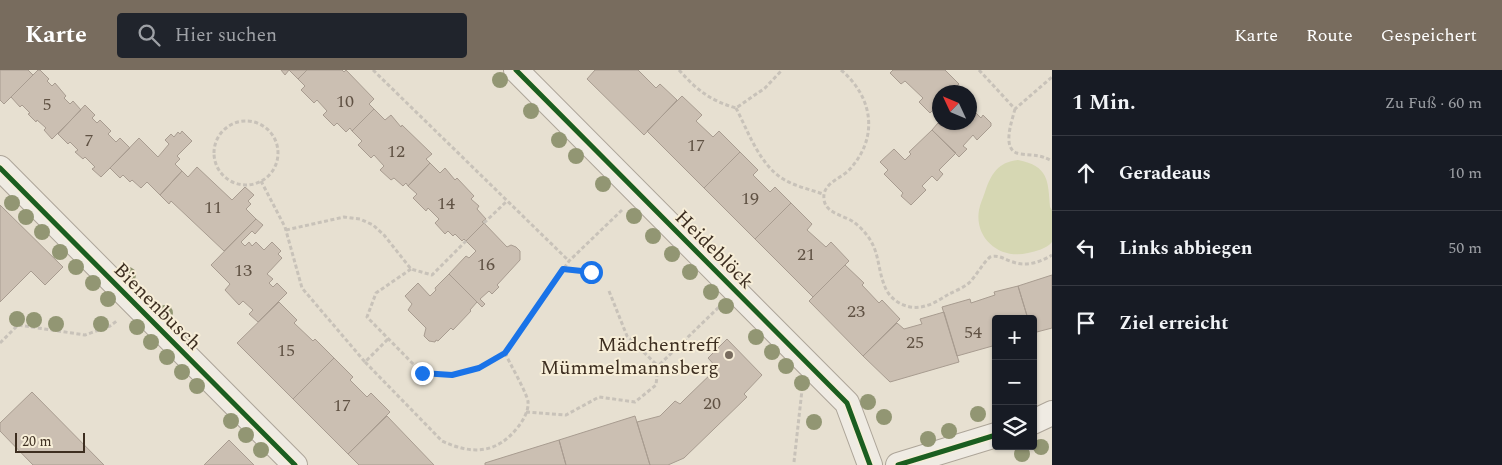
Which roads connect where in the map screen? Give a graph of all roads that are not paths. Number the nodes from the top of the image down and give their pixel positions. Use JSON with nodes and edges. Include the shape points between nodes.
{"nodes":[{"id":1,"x":516,"y":70,"type":"edge"},
{"id":2,"x":0,"y":168,"type":"edge"},
{"id":3,"x":1052,"y":413,"type":"edge"},
{"id":4,"x":1037,"y":420,"type":"edge"},
{"id":5,"x":992,"y":436,"type":"edge"},
{"id":6,"x":295,"y":465,"type":"edge"},
{"id":7,"x":870,"y":465,"type":"edge"},
{"id":8,"x":898,"y":465,"type":"edge"}],
"edges":[{"from":1,"to":7,"type":"street","name":"Heideblöck","via":[[847,403]]},
{"from":2,"to":6,"type":"street","name":"Bienenbusch"},
{"from":3,"to":4,"type":"street"},
{"from":5,"to":8,"type":"street"}]}
